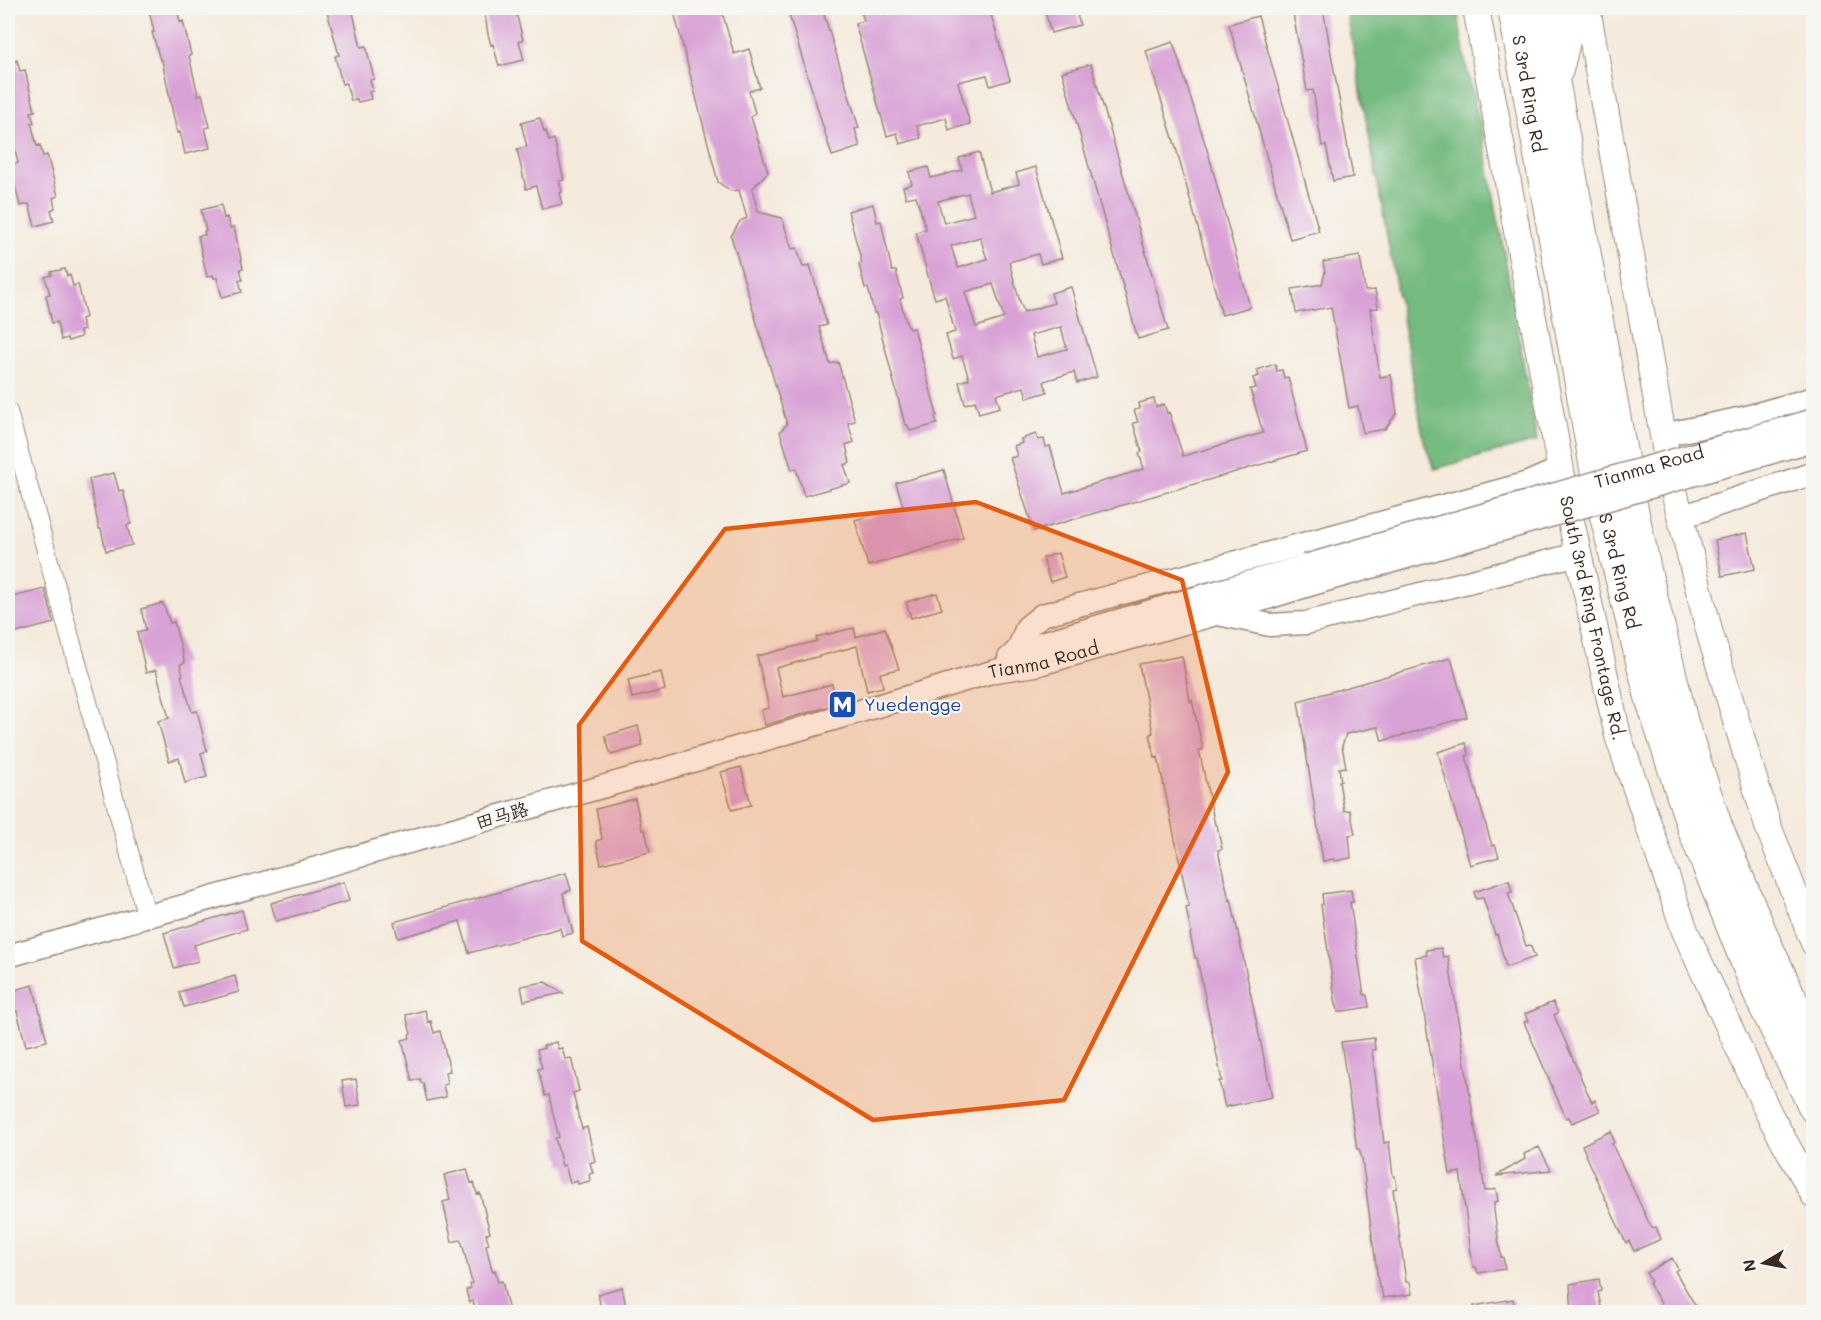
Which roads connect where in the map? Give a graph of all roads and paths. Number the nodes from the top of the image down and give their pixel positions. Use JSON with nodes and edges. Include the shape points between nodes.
{"nodes":[{"id":1,"x":1476,"y":8,"type":"edge"},
{"id":2,"x":1513,"y":8,"type":"edge"},
{"id":3,"x":1542,"y":8,"type":"edge"},
{"id":4,"x":1573,"y":8,"type":"edge"},
{"id":5,"x":1587,"y":8,"type":"edge"},
{"id":6,"x":1555,"y":82,"type":"junction"},
{"id":7,"x":1814,"y":398,"type":"edge"},
{"id":8,"x":8,"y":412,"type":"edge"},
{"id":9,"x":1814,"y":420,"type":"edge"},
{"id":10,"x":1663,"y":435,"type":"junction"},
{"id":11,"x":1814,"y":440,"type":"edge"},
{"id":12,"x":1560,"y":469,"type":"junction"},
{"id":13,"x":1814,"y":473,"type":"edge"},
{"id":14,"x":1681,"y":517,"type":"junction"},
{"id":15,"x":1578,"y":554,"type":"junction"},
{"id":16,"x":1307,"y":575,"type":"junction"},
{"id":17,"x":1216,"y":614,"type":"junction"},
{"id":18,"x":1018,"y":650,"type":"junction"},
{"id":19,"x":995,"y":671,"type":"junction"},
{"id":20,"x":147,"y":917,"type":"junction"},
{"id":21,"x":1814,"y":943,"type":"edge"},
{"id":22,"x":1754,"y":949,"type":"junction"},
{"id":23,"x":8,"y":956,"type":"edge"},
{"id":24,"x":1814,"y":1047,"type":"edge"},
{"id":25,"x":1814,"y":1108,"type":"edge"},
{"id":26,"x":1814,"y":1195,"type":"edge"}],
"edges":[{"from":1,"to":12,"type":"main road","name":"South 3rd Ring Frontage Rd."},
{"from":2,"to":22,"type":"highway","name":"S 3rd Ring Rd","via":[[1603,507],[1650,697],[1693,830]]},
{"from":3,"to":6,"type":"highway","name":"S 3rd Ring Rd"},
{"from":4,"to":6,"type":"highway"},
{"from":5,"to":10,"type":"main road"},
{"from":6,"to":22,"type":"highway","name":"S 3rd Ring Rd","via":[[1647,575],[1680,711]]},
{"from":7,"to":10,"type":"street"},
{"from":8,"to":20,"type":"street"},
{"from":9,"to":16,"type":"street","name":"Tianma Road","bridge":true},
{"from":10,"to":14,"type":"main road"},
{"from":11,"to":16,"type":"street","name":"Tianma Road","bridge":true},
{"from":12,"to":15,"type":"main road","name":"South 3rd Ring Frontage Rd."},
{"from":12,"to":18,"type":"street","via":[[1528,483],[1042,615],[1027,627]]},
{"from":13,"to":14,"type":"street"},
{"from":14,"to":21,"type":"main road","via":[[1710,634],[1768,826]]},
{"from":15,"to":17,"type":"street","via":[[1306,623],[1270,625]]},
{"from":15,"to":26,"type":"main road","name":"South 3rd Ring Frontage Rd.","via":[[1618,736],[1685,931],[1769,1114]]},
{"from":16,"to":17,"type":"street","name":"Tianma Road"},
{"from":16,"to":18,"type":"street","name":"Tianma Road"},
{"from":17,"to":19,"type":"street","name":"Tianma Road","via":[[1036,665]]},
{"from":18,"to":19,"type":"street","name":"Tianma Road"},
{"from":19,"to":20,"type":"street","name":"田马路"},
{"from":20,"to":23,"type":"street","name":"田马路"},
{"from":22,"to":24,"type":"highway","name":"S 3rd Ring Rd"},
{"from":22,"to":25,"type":"highway","name":"S 3rd Ring Rd","via":[[1761,1000]]}]}
